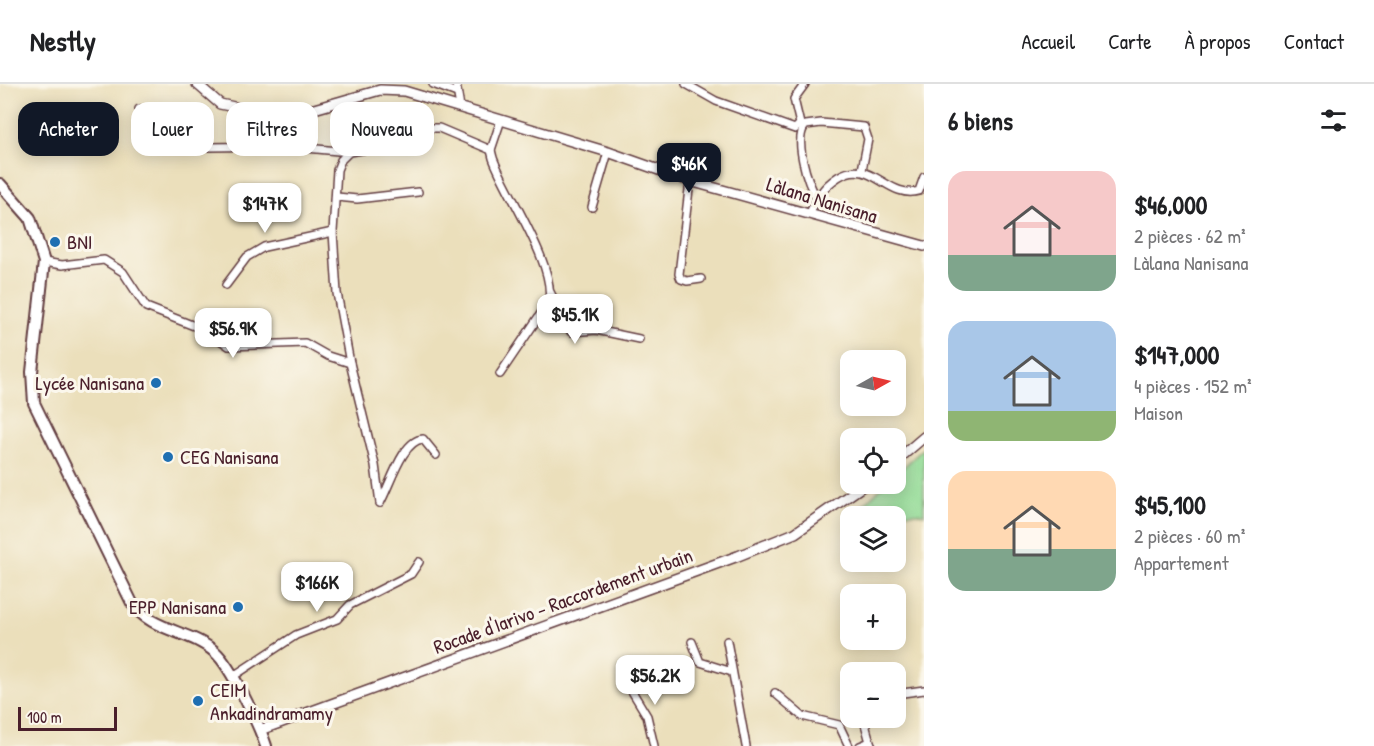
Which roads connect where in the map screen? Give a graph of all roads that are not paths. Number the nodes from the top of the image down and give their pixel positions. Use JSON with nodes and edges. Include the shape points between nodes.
{"nodes":[{"id":1,"x":197,"y":84,"type":"edge"},
{"id":2,"x":433,"y":84,"type":"edge"},
{"id":3,"x":456,"y":84,"type":"edge"},
{"id":4,"x":686,"y":84,"type":"edge"},
{"id":5,"x":804,"y":84,"type":"edge"},
{"id":6,"x":457,"y":93,"type":"junction"},
{"id":7,"x":460,"y":106,"type":"junction"},
{"id":8,"x":501,"y":120,"type":"junction"},
{"id":9,"x":434,"y":128,"type":"edge"},
{"id":10,"x":214,"y":147,"type":"edge"},
{"id":11,"x":330,"y":150,"type":"edge"},
{"id":12,"x":491,"y":150,"type":"junction"},
{"id":13,"x":608,"y":152,"type":"junction"},
{"id":14,"x":346,"y":156,"type":"edge"},
{"id":15,"x":862,"y":171,"type":"junction"},
{"id":16,"x":924,"y":177,"type":"edge"},
{"id":17,"x":690,"y":181,"type":"junction"},
{"id":18,"x":0,"y":184,"type":"edge"},
{"id":19,"x":418,"y":192,"type":"dead end"},
{"id":20,"x":337,"y":197,"type":"junction"},
{"id":21,"x":817,"y":198,"type":"junction"},
{"id":22,"x":592,"y":207,"type":"dead end"},
{"id":23,"x":810,"y":213,"type":"junction"},
{"id":24,"x":333,"y":232,"type":"junction"},
{"id":25,"x":924,"y":246,"type":"edge"},
{"id":26,"x":44,"y":262,"type":"junction"},
{"id":27,"x":701,"y":279,"type":"dead end"},
{"id":28,"x":226,"y":285,"type":"dead end"},
{"id":29,"x":550,"y":292,"type":"junction"},
{"id":30,"x":639,"y":339,"type":"dead end"},
{"id":31,"x":350,"y":363,"type":"junction"},
{"id":32,"x":500,"y":374,"type":"dead end"},
{"id":33,"x":924,"y":436,"type":"edge"},
{"id":34,"x":906,"y":452,"type":"edge"},
{"id":35,"x":436,"y":454,"type":"dead end"},
{"id":36,"x":851,"y":494,"type":"edge"},
{"id":37,"x":419,"y":562,"type":"dead end"},
{"id":38,"x":726,"y":641,"type":"dead end"},
{"id":39,"x":693,"y":642,"type":"dead end"},
{"id":40,"x":732,"y":672,"type":"junction"},
{"id":41,"x":232,"y":677,"type":"junction"},
{"id":42,"x":624,"y":678,"type":"dead end"},
{"id":43,"x":924,"y":690,"type":"edge"},
{"id":44,"x":906,"y":692,"type":"edge"},
{"id":45,"x":775,"y":693,"type":"dead end"},
{"id":46,"x":866,"y":728,"type":"edge"},
{"id":47,"x":260,"y":730,"type":"junction"},
{"id":48,"x":871,"y":744,"type":"edge"},
{"id":49,"x":266,"y":746,"type":"edge"},
{"id":50,"x":654,"y":746,"type":"edge"},
{"id":51,"x":747,"y":746,"type":"edge"},
{"id":52,"x":849,"y":746,"type":"edge"},
{"id":53,"x":860,"y":746,"type":"edge"}],
"edges":[{"from":1,"to":7,"type":"street","name":"Làlana Nanisana","via":[[219,105],[254,111],[314,109],[380,90],[404,91]]},
{"from":2,"to":6,"type":"street"},
{"from":3,"to":6,"type":"street"},
{"from":4,"to":5,"type":"street","via":[[716,101],[795,129],[800,124],[794,99]]},
{"from":6,"to":7,"type":"street"},
{"from":7,"to":8,"type":"street","name":"Làlana Nanisana"},
{"from":8,"to":12,"type":"street"},
{"from":8,"to":13,"type":"street","name":"Làlana Nanisana"},
{"from":9,"to":12,"type":"street"},
{"from":10,"to":11,"type":"street"},
{"from":12,"to":29,"type":"street","via":[[537,248]]},
{"from":13,"to":17,"type":"street","name":"Làlana Nanisana"},
{"from":13,"to":22,"type":"street"},
{"from":14,"to":20,"type":"street","via":[[337,170]]},
{"from":15,"to":16,"type":"street","via":[[891,188],[912,193],[919,191]]},
{"from":15,"to":21,"type":"street","via":[[842,174],[822,188]]},
{"from":15,"to":21,"type":"street","via":[[868,139],[864,127],[806,125],[802,133],[806,176]]},
{"from":17,"to":23,"type":"street","name":"Làlana Nanisana"},
{"from":17,"to":27,"type":"street","via":[[679,274],[687,281]]},
{"from":18,"to":26,"type":"main road","via":[[30,218]]},
{"from":19,"to":20,"type":"street"},
{"from":20,"to":24,"type":"street"},
{"from":21,"to":23,"type":"street"},
{"from":23,"to":25,"type":"street","name":"Làlana Nanisana"},
{"from":24,"to":28,"type":"street","via":[[264,247],[247,257]]},
{"from":24,"to":31,"type":"street","via":[[337,293]]},
{"from":26,"to":31,"type":"street","via":[[62,265],[104,260],[123,272],[147,307],[207,331],[229,346],[305,343]]},
{"from":26,"to":41,"type":"main road","via":[[32,372],[34,403],[137,610],[155,624],[214,651]]},
{"from":29,"to":30,"type":"street","via":[[573,333],[596,330]]},
{"from":29,"to":32,"type":"street","via":[[548,303]]},
{"from":31,"to":35,"type":"street","via":[[380,502],[407,447],[423,439]]},
{"from":33,"to":34,"type":"street"},
{"from":36,"to":47,"type":"street","name":"Rocade d'Iarivo - Raccordement urbain","via":[[795,533],[738,556]]},
{"from":37,"to":41,"type":"street","via":[[411,574],[350,605],[337,619],[296,635]]},
{"from":38,"to":40,"type":"street"},
{"from":39,"to":40,"type":"street","via":[[700,662]]},
{"from":40,"to":51,"type":"street"},
{"from":41,"to":47,"type":"main road"},
{"from":42,"to":50,"type":"street","via":[[647,716]]},
{"from":43,"to":44,"type":"street"},
{"from":45,"to":52,"type":"street","via":[[802,716],[839,725]]},
{"from":46,"to":48,"type":"street"},
{"from":47,"to":49,"type":"main road"},
{"from":48,"to":53,"type":"street"}]}
